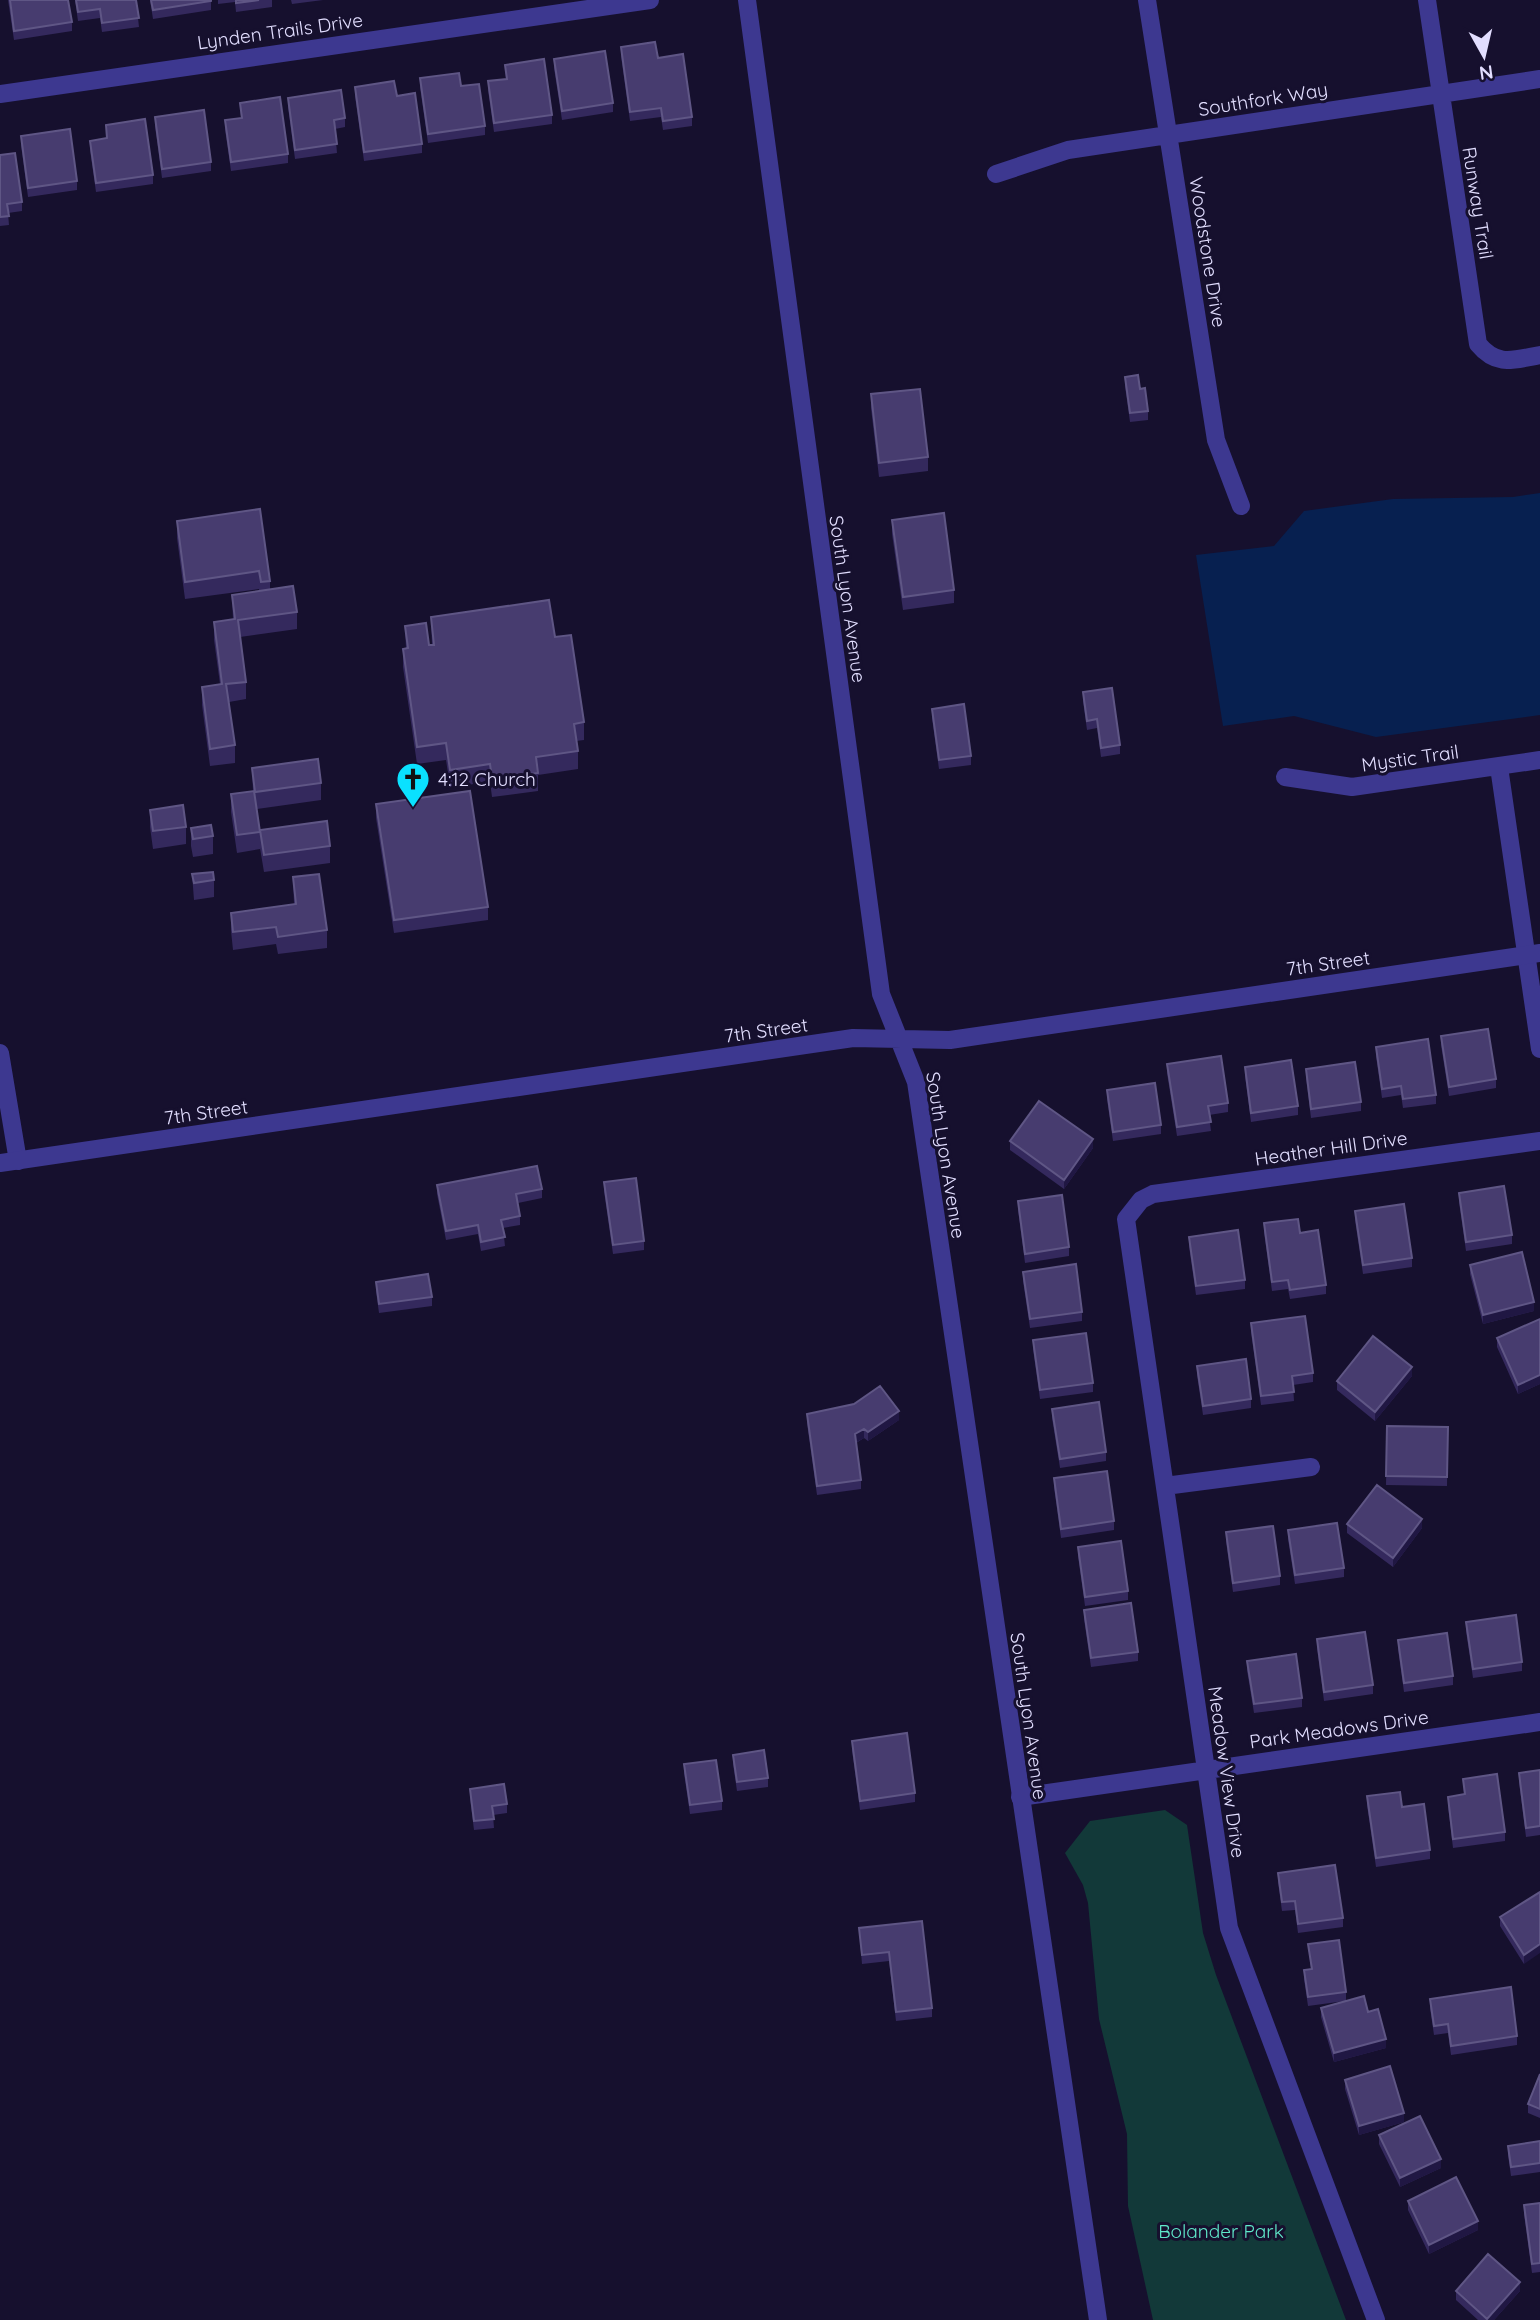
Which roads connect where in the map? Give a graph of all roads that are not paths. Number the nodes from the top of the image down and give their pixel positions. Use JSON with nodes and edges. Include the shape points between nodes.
{"nodes":[{"id":1,"x":650,"y":0,"type":"edge"},
{"id":2,"x":747,"y":0,"type":"edge"},
{"id":3,"x":1147,"y":0,"type":"edge"},
{"id":4,"x":1427,"y":0,"type":"edge"},
{"id":5,"x":533,"y":8,"type":"edge"},
{"id":6,"x":1540,"y":79,"type":"edge"},
{"id":7,"x":1440,"y":93,"type":"junction"},
{"id":8,"x":0,"y":94,"type":"edge"},
{"id":9,"x":1168,"y":135,"type":"junction"},
{"id":10,"x":996,"y":174,"type":"dead end"},
{"id":11,"x":1540,"y":355,"type":"edge"},
{"id":12,"x":1241,"y":506,"type":"dead end"},
{"id":13,"x":1540,"y":760,"type":"edge"},
{"id":14,"x":1499,"y":766,"type":"junction"},
{"id":15,"x":1285,"y":777,"type":"dead end"},
{"id":16,"x":1533,"y":954,"type":"edge"},
{"id":17,"x":899,"y":1039,"type":"junction"},
{"id":18,"x":1540,"y":1049,"type":"edge"},
{"id":19,"x":0,"y":1053,"type":"edge"},
{"id":20,"x":1540,"y":1141,"type":"edge"},
{"id":21,"x":9,"y":1162,"type":"edge"},
{"id":22,"x":1132,"y":1209,"type":"joint"},
{"id":23,"x":1311,"y":1468,"type":"dead end"},
{"id":24,"x":1166,"y":1486,"type":"junction"},
{"id":25,"x":1540,"y":1722,"type":"edge"},
{"id":26,"x":1205,"y":1770,"type":"junction"},
{"id":27,"x":1020,"y":1797,"type":"junction"},
{"id":28,"x":1098,"y":2320,"type":"edge"},
{"id":29,"x":1376,"y":2320,"type":"edge"}],
"edges":[{"from":1,"to":5,"type":"street","name":"Lynden Trails Drive"},
{"from":2,"to":17,"type":"street","name":"South Lyon Avenue","via":[[879,981]]},
{"from":3,"to":9,"type":"street","name":"Woodstone Drive"},
{"from":4,"to":7,"type":"street","name":"Runway Trail"},
{"from":5,"to":8,"type":"street","name":"Lynden Trails Drive"},
{"from":6,"to":7,"type":"street","name":"Southfork Way"},
{"from":7,"to":9,"type":"street","name":"Southfork Way"},
{"from":7,"to":11,"type":"street","name":"Runway Trail","via":[[1478,344],[1489,357],[1500,360]]},
{"from":9,"to":10,"type":"street","name":"Southfork Way","via":[[1068,150]]},
{"from":9,"to":12,"type":"street","name":"Woodstone Drive","via":[[1216,440]]},
{"from":13,"to":14,"type":"street","name":"Mystic Trail"},
{"from":14,"to":15,"type":"street","name":"Mystic Trail","via":[[1352,787]]},
{"from":14,"to":16,"type":"street"},
{"from":16,"to":17,"type":"street","name":"7th Street","via":[[950,1040]]},
{"from":16,"to":18,"type":"street"},
{"from":17,"to":21,"type":"street","name":"7th Street","via":[[852,1038]]},
{"from":17,"to":27,"type":"street","name":"South Lyon Avenue","via":[[916,1082]]},
{"from":19,"to":21,"type":"street"},
{"from":20,"to":22,"type":"street","name":"Heather Hill Drive","via":[[1153,1194]]},
{"from":22,"to":24,"type":"street","name":"Meadow View Drive","via":[[1125,1230]]},
{"from":23,"to":24,"type":"street"},
{"from":24,"to":26,"type":"street","name":"Meadow View Drive"},
{"from":25,"to":26,"type":"street","name":"Park Meadows Drive"},
{"from":26,"to":27,"type":"street","name":"Park Meadows Drive"},
{"from":26,"to":29,"type":"street","name":"Meadow View Drive","via":[[1229,1928]]},
{"from":27,"to":28,"type":"street","name":"South Lyon Avenue"}]}
